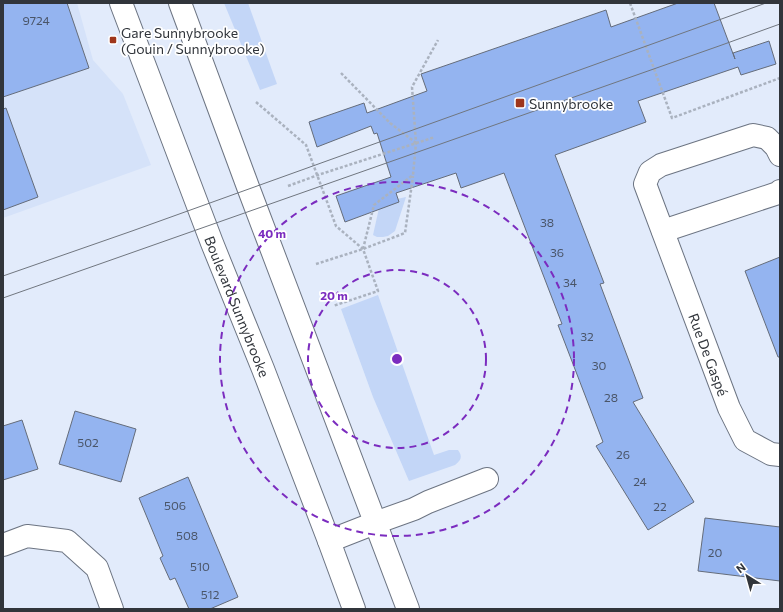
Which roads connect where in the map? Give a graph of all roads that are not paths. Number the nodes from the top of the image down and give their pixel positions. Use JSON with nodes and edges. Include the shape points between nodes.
{"nodes":[{"id":1,"x":121,"y":3,"type":"edge"},
{"id":2,"x":180,"y":3,"type":"edge"},
{"id":3,"x":780,"y":156,"type":"edge"},
{"id":4,"x":780,"y":191,"type":"edge"},
{"id":5,"x":663,"y":232,"type":"junction"},
{"id":6,"x":780,"y":455,"type":"edge"},
{"id":7,"x":487,"y":479,"type":"dead end"},
{"id":8,"x":375,"y":523,"type":"junction"},
{"id":9,"x":329,"y":541,"type":"junction"},
{"id":10,"x":3,"y":545,"type":"edge"},
{"id":11,"x":112,"y":609,"type":"edge"},
{"id":12,"x":354,"y":609,"type":"edge"},
{"id":13,"x":408,"y":609,"type":"edge"}],
"edges":[{"from":1,"to":9,"type":"street","name":"Boulevard Sunnybrooke"},
{"from":2,"to":8,"type":"street"},
{"from":3,"to":5,"type":"street","name":"Rue De Gaspé","via":[[776,147],[767,138],[753,135],[655,168],[650,172],[645,184]]},
{"from":4,"to":5,"type":"street"},
{"from":5,"to":6,"type":"street","name":"Rue De Gaspé","via":[[729,408],[745,440],[771,454]]},
{"from":7,"to":8,"type":"street"},
{"from":8,"to":9,"type":"street"},
{"from":8,"to":13,"type":"street"},
{"from":9,"to":12,"type":"street","name":"Boulevard Sunnybrooke"},
{"from":10,"to":11,"type":"street","via":[[28,536],[67,541],[97,568]]}]}
